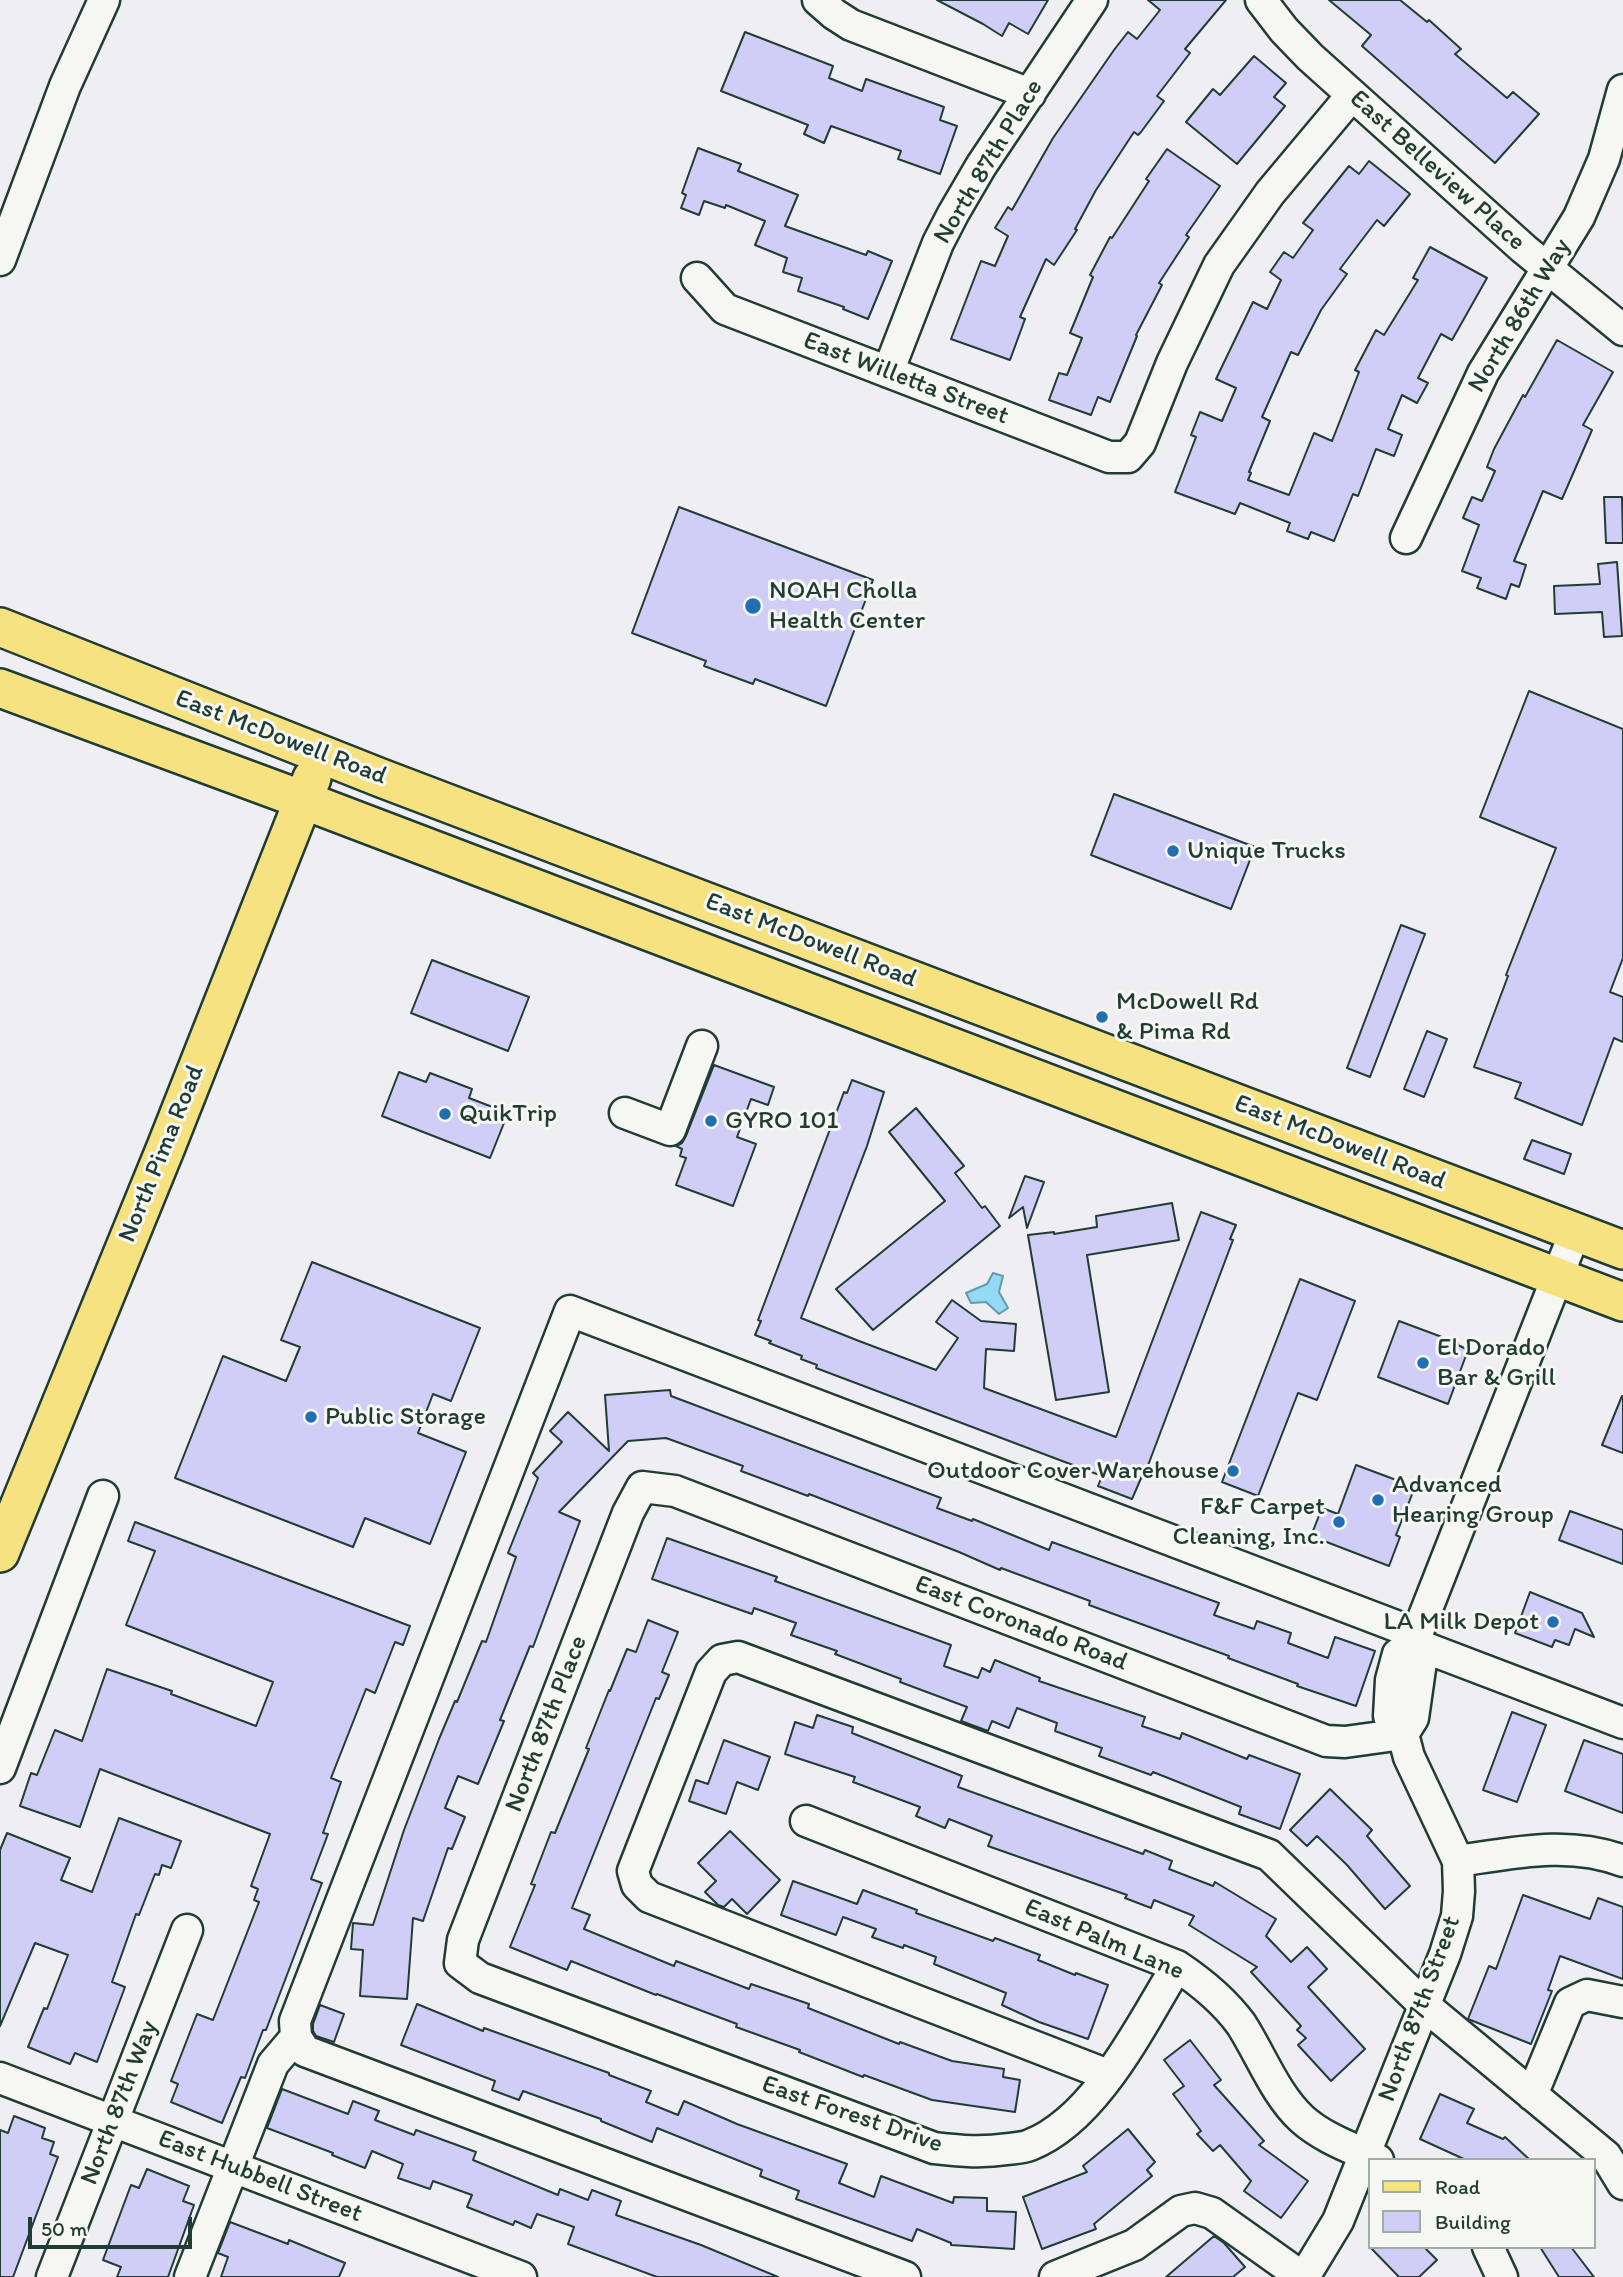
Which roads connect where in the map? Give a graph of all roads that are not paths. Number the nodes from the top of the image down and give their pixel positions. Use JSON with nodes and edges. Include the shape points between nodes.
{"nodes":[{"id":1,"x":104,"y":0,"type":"edge"},
{"id":2,"x":818,"y":0,"type":"edge"},
{"id":3,"x":1092,"y":0,"type":"edge"},
{"id":4,"x":1261,"y":0,"type":"edge"},
{"id":5,"x":1623,"y":90,"type":"edge"},
{"id":6,"x":1030,"y":94,"type":"junction"},
{"id":7,"x":1352,"y":95,"type":"junction"},
{"id":8,"x":0,"y":260,"type":"edge"},
{"id":9,"x":1546,"y":268,"type":"junction"},
{"id":10,"x":697,"y":278,"type":"dead end"},
{"id":11,"x":1623,"y":330,"type":"edge"},
{"id":12,"x":888,"y":372,"type":"junction"},
{"id":13,"x":1406,"y":538,"type":"dead end"},
{"id":14,"x":0,"y":627,"type":"edge"},
{"id":15,"x":0,"y":688,"type":"edge"},
{"id":16,"x":322,"y":754,"type":"junction"},
{"id":17,"x":303,"y":800,"type":"junction"},
{"id":18,"x":870,"y":963,"type":"junction"},
{"id":19,"x":851,"y":1008,"type":"junction"},
{"id":20,"x":702,"y":1046,"type":"dead end"},
{"id":21,"x":625,"y":1113,"type":"dead end"},
{"id":22,"x":1306,"y":1129,"type":"junction"},
{"id":23,"x":1289,"y":1175,"type":"junction"},
{"id":24,"x":1575,"y":1232,"type":"junction"},
{"id":25,"x":1623,"y":1250,"type":"edge"},
{"id":26,"x":1557,"y":1277,"type":"junction"},
{"id":27,"x":1623,"y":1302,"type":"edge"},
{"id":28,"x":642,"y":1488,"type":"joint"},
{"id":29,"x":103,"y":1496,"type":"dead end"},
{"id":30,"x":0,"y":1553,"type":"edge"},
{"id":31,"x":1415,"y":1638,"type":"junction"},
{"id":32,"x":1623,"y":1723,"type":"edge"},
{"id":33,"x":1403,"y":1734,"type":"junction"},
{"id":34,"x":0,"y":1768,"type":"edge"},
{"id":35,"x":806,"y":1821,"type":"dead end"},
{"id":36,"x":1458,"y":1861,"type":"junction"},
{"id":37,"x":1623,"y":1861,"type":"edge"},
{"id":38,"x":187,"y":1930,"type":"dead end"},
{"id":39,"x":460,"y":1963,"type":"joint"},
{"id":40,"x":1177,"y":1966,"type":"junction"},
{"id":41,"x":1623,"y":2002,"type":"edge"},
{"id":42,"x":1424,"y":2005,"type":"junction"},
{"id":43,"x":296,"y":2037,"type":"junction"},
{"id":44,"x":1108,"y":2075,"type":"junction"},
{"id":45,"x":0,"y":2078,"type":"edge"},
{"id":46,"x":1532,"y":2095,"type":"junction"},
{"id":47,"x":113,"y":2121,"type":"junction"},
{"id":48,"x":1371,"y":2157,"type":"edge"},
{"id":49,"x":1368,"y":2163,"type":"edge"},
{"id":50,"x":232,"y":2166,"type":"junction"},
{"id":51,"x":1623,"y":2185,"type":"edge"},
{"id":52,"x":1489,"y":2249,"type":"edge"},
{"id":53,"x":52,"y":2277,"type":"edge"},
{"id":54,"x":190,"y":2277,"type":"edge"},
{"id":55,"x":521,"y":2277,"type":"edge"},
{"id":56,"x":905,"y":2277,"type":"edge"},
{"id":57,"x":1055,"y":2277,"type":"edge"},
{"id":58,"x":1303,"y":2277,"type":"edge"},
{"id":59,"x":1502,"y":2277,"type":"edge"}],
"edges":[{"from":1,"to":8,"type":"street","via":[[65,86]]},
{"from":2,"to":6,"type":"street","via":[[851,25]]},
{"from":3,"to":6,"type":"street","name":"North 87th Place"},
{"from":4,"to":7,"type":"street","name":"East Belleview Place","via":[[1301,48]]},
{"from":5,"to":9,"type":"street","name":"North 86th Way","via":[[1593,187]]},
{"from":6,"to":12,"type":"street","name":"North 87th Place","via":[[981,166],[938,243]]},
{"from":7,"to":9,"type":"street","name":"East Belleview Place"},
{"from":7,"to":12,"type":"street","name":"East Willetta Street","via":[[1270,192],[1219,265],[1140,443],[1128,457],[1109,457]]},
{"from":9,"to":11,"type":"street","name":"East Belleview Place"},
{"from":9,"to":13,"type":"street","name":"North 86th Way","via":[[1483,373]]},
{"from":10,"to":12,"type":"street","name":"East Willetta Street","via":[[725,309]]},
{"from":14,"to":16,"type":"main road","name":"East McDowell Road"},
{"from":15,"to":17,"type":"main road","name":"East McDowell Road"},
{"from":16,"to":17,"type":"main road","name":"North Pima Road"},
{"from":16,"to":18,"type":"main road","name":"East McDowell Road"},
{"from":17,"to":19,"type":"main road","name":"East McDowell Road"},
{"from":17,"to":30,"type":"main road","name":"North Pima Road"},
{"from":18,"to":19,"type":"main road"},
{"from":18,"to":22,"type":"main road","name":"East McDowell Road"},
{"from":19,"to":23,"type":"main road","name":"East McDowell Road"},
{"from":20,"to":21,"type":"street","via":[[670,1130]]},
{"from":22,"to":23,"type":"main road"},
{"from":22,"to":24,"type":"main road","name":"East McDowell Road"},
{"from":23,"to":26,"type":"main road","name":"East McDowell Road"},
{"from":24,"to":25,"type":"main road","name":"East McDowell Road"},
{"from":24,"to":26,"type":"street","name":"North 87th Street"},
{"from":26,"to":27,"type":"main road","name":"East McDowell Road"},
{"from":26,"to":31,"type":"street","name":"North 87th Street"},
{"from":28,"to":33,"type":"street","name":"East Coronado Road","via":[[675,1491],[1326,1741]]},
{"from":28,"to":39,"type":"street","name":"North 87th Place","via":[[628,1513],[463,1940]]},
{"from":29,"to":34,"type":"street"},
{"from":31,"to":32,"type":"street"},
{"from":31,"to":33,"type":"street","name":"North 87th Street","via":[[1398,1654],[1391,1680],[1389,1716]]},
{"from":31,"to":43,"type":"street","via":[[570,1311],[295,2021]]},
{"from":33,"to":36,"type":"street","name":"North 87th Street","via":[[1409,1757]]},
{"from":35,"to":40,"type":"street","name":"East Palm Lane"},
{"from":36,"to":37,"type":"street","via":[[1535,1849],[1573,1850]]},
{"from":36,"to":42,"type":"street","name":"North 87th Street","via":[[1457,1916]]},
{"from":38,"to":47,"type":"street","name":"North 87th Way"},
{"from":39,"to":44,"type":"street","name":"East Forest Drive","via":[[480,1978],[934,2148],[979,2153],[1029,2146],[1089,2102]]},
{"from":40,"to":44,"type":"street","name":"East Forest Drive"},
{"from":40,"to":48,"type":"street","name":"East Palm Lane","via":[[1205,1985],[1239,2022],[1304,2121]]},
{"from":41,"to":46,"type":"street","via":[[1587,1994],[1570,2003]]},
{"from":42,"to":44,"type":"street","via":[[1269,1855],[738,1657],[722,1660],[711,1672],[633,1871],[637,1885],[649,1897]]},
{"from":42,"to":46,"type":"street"},
{"from":42,"to":48,"type":"street","name":"North 87th Street"},
{"from":43,"to":50,"type":"street","via":[[273,2064]]},
{"from":43,"to":56,"type":"street","via":[[305,2050]]},
{"from":45,"to":47,"type":"street","name":"East Hubbell Street"},
{"from":46,"to":51,"type":"street","via":[[1606,2156]]},
{"from":47,"to":50,"type":"street","name":"East Hubbell Street"},
{"from":47,"to":53,"type":"street","name":"North 87th Way"},
{"from":49,"to":58,"type":"street","name":"North 87th Street"},
{"from":50,"to":54,"type":"street"},
{"from":50,"to":55,"type":"street","name":"East Hubbell Street"},
{"from":52,"to":59,"type":"street"},
{"from":57,"to":58,"type":"street","via":[[1134,2245],[1181,2211],[1195,2208],[1212,2213]]}]}
